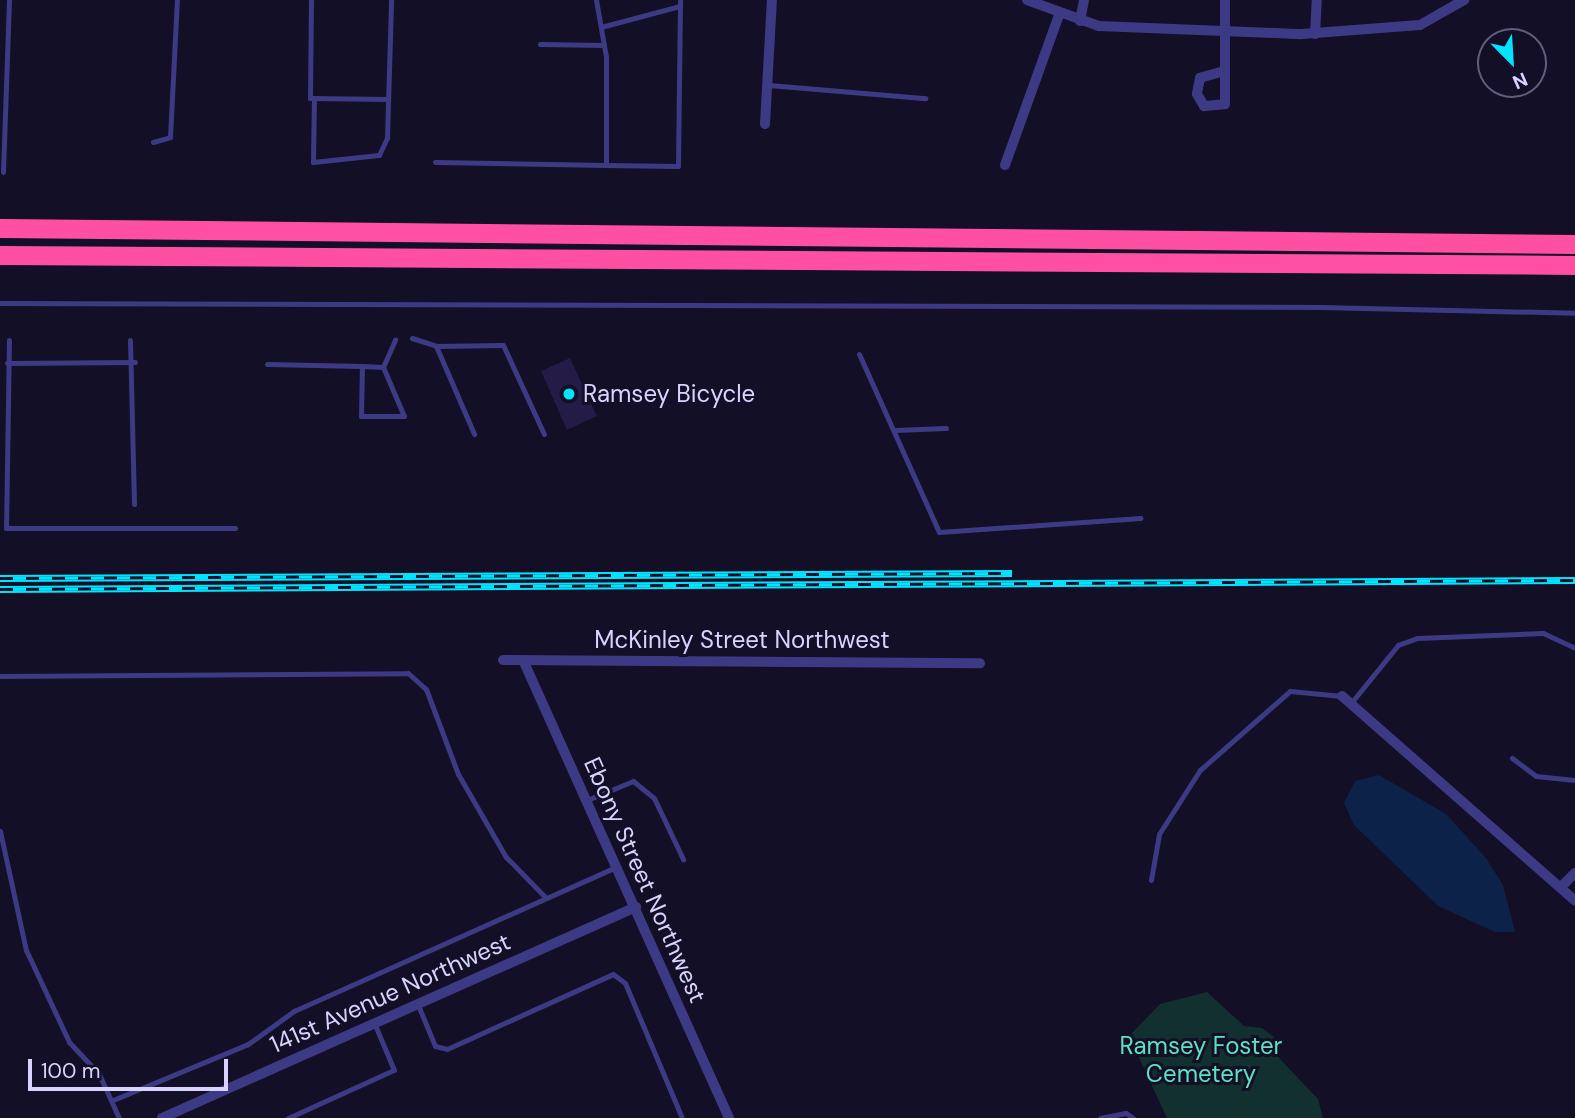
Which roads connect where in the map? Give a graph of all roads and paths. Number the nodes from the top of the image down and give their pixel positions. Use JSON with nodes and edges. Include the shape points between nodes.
{"nodes":[{"id":1,"x":9,"y":0,"type":"edge"},
{"id":2,"x":177,"y":0,"type":"edge"},
{"id":3,"x":311,"y":0,"type":"edge"},
{"id":4,"x":391,"y":0,"type":"edge"},
{"id":5,"x":596,"y":0,"type":"edge"},
{"id":6,"x":772,"y":0,"type":"edge"},
{"id":7,"x":1027,"y":0,"type":"edge"},
{"id":8,"x":1084,"y":0,"type":"edge"},
{"id":9,"x":1225,"y":0,"type":"edge"},
{"id":10,"x":1317,"y":0,"type":"edge"},
{"id":11,"x":1464,"y":0,"type":"edge"},
{"id":12,"x":680,"y":3,"type":"edge"},
{"id":13,"x":1059,"y":15,"type":"junction"},
{"id":14,"x":1080,"y":21,"type":"junction"},
{"id":15,"x":601,"y":27,"type":"junction"},
{"id":16,"x":1222,"y":34,"type":"junction"},
{"id":17,"x":1315,"y":34,"type":"junction"},
{"id":18,"x":540,"y":44,"type":"dead end"},
{"id":19,"x":604,"y":45,"type":"junction"},
{"id":20,"x":1224,"y":71,"type":"dead end"},
{"id":21,"x":769,"y":85,"type":"junction"},
{"id":22,"x":314,"y":98,"type":"junction"},
{"id":23,"x":925,"y":98,"type":"dead end"},
{"id":24,"x":387,"y":99,"type":"junction"},
{"id":25,"x":765,"y":124,"type":"dead end"},
{"id":26,"x":153,"y":142,"type":"dead end"},
{"id":27,"x":435,"y":162,"type":"dead end"},
{"id":28,"x":606,"y":165,"type":"junction"},
{"id":29,"x":1005,"y":165,"type":"dead end"},
{"id":30,"x":4,"y":172,"type":"dead end"},
{"id":31,"x":0,"y":228,"type":"edge"},
{"id":32,"x":1575,"y":241,"type":"edge"},
{"id":33,"x":0,"y":255,"type":"edge"},
{"id":34,"x":1575,"y":265,"type":"edge"},
{"id":35,"x":0,"y":303,"type":"edge"},
{"id":36,"x":1575,"y":313,"type":"edge"},
{"id":37,"x":412,"y":338,"type":"dead end"},
{"id":38,"x":9,"y":340,"type":"dead end"},
{"id":39,"x":130,"y":340,"type":"dead end"},
{"id":40,"x":395,"y":340,"type":"dead end"},
{"id":41,"x":436,"y":346,"type":"junction"},
{"id":42,"x":859,"y":354,"type":"dead end"},
{"id":43,"x":135,"y":362,"type":"junction"},
{"id":44,"x":7,"y":363,"type":"junction"},
{"id":45,"x":267,"y":364,"type":"dead end"},
{"id":46,"x":362,"y":366,"type":"junction"},
{"id":47,"x":383,"y":367,"type":"junction"},
{"id":48,"x":946,"y":428,"type":"dead end"},
{"id":49,"x":895,"y":430,"type":"junction"},
{"id":50,"x":474,"y":434,"type":"dead end"},
{"id":51,"x":544,"y":434,"type":"dead end"},
{"id":52,"x":134,"y":504,"type":"dead end"},
{"id":53,"x":1141,"y":518,"type":"dead end"},
{"id":54,"x":235,"y":528,"type":"dead end"},
{"id":55,"x":1575,"y":648,"type":"edge"},
{"id":56,"x":503,"y":660,"type":"dead end"},
{"id":57,"x":523,"y":660,"type":"junction"},
{"id":58,"x":980,"y":663,"type":"dead end"},
{"id":59,"x":0,"y":676,"type":"edge"},
{"id":60,"x":1347,"y":699,"type":"junction"},
{"id":61,"x":1512,"y":758,"type":"dead end"},
{"id":62,"x":1575,"y":780,"type":"edge"},
{"id":63,"x":586,"y":800,"type":"junction"},
{"id":64,"x":0,"y":831,"type":"edge"},
{"id":65,"x":682,"y":859,"type":"dead end"},
{"id":66,"x":617,"y":867,"type":"junction"},
{"id":67,"x":1575,"y":873,"type":"edge"},
{"id":68,"x":1151,"y":880,"type":"dead end"},
{"id":69,"x":1561,"y":887,"type":"junction"},
{"id":70,"x":545,"y":897,"type":"junction"},
{"id":71,"x":1575,"y":901,"type":"edge"},
{"id":72,"x":636,"y":907,"type":"junction"},
{"id":73,"x":417,"y":1003,"type":"junction"},
{"id":74,"x":374,"y":1023,"type":"junction"},
{"id":75,"x":113,"y":1100,"type":"junction"},
{"id":76,"x":119,"y":1118,"type":"edge"},
{"id":77,"x":162,"y":1118,"type":"edge"},
{"id":78,"x":288,"y":1118,"type":"edge"},
{"id":79,"x":681,"y":1118,"type":"edge"},
{"id":80,"x":729,"y":1118,"type":"edge"},
{"id":81,"x":1100,"y":1118,"type":"edge"},
{"id":82,"x":1133,"y":1118,"type":"edge"}],
"edges":[{"from":1,"to":30,"type":"lane"},
{"from":2,"to":26,"type":"lane","via":[[172,127],[170,137]]},
{"from":3,"to":22,"type":"lane"},
{"from":4,"to":24,"type":"lane"},
{"from":5,"to":15,"type":"lane"},
{"from":6,"to":21,"type":"street"},
{"from":7,"to":13,"type":"street"},
{"from":8,"to":14,"type":"street"},
{"from":9,"to":16,"type":"street"},
{"from":10,"to":17,"type":"street"},
{"from":11,"to":17,"type":"street","via":[[1420,25]]},
{"from":12,"to":15,"type":"lane"},
{"from":12,"to":28,"type":"lane","via":[[678,166]]},
{"from":13,"to":14,"type":"street"},
{"from":13,"to":29,"type":"street"},
{"from":14,"to":16,"type":"street"},
{"from":15,"to":19,"type":"lane"},
{"from":16,"to":17,"type":"street"},
{"from":16,"to":20,"type":"street"},
{"from":18,"to":19,"type":"lane"},
{"from":19,"to":28,"type":"lane"},
{"from":21,"to":23,"type":"lane"},
{"from":21,"to":25,"type":"street"},
{"from":22,"to":24,"type":"lane"},
{"from":22,"to":24,"type":"lane","via":[[313,162],[363,162],[379,155],[387,138]]},
{"from":27,"to":28,"type":"lane"},
{"from":31,"to":32,"type":"highway"},
{"from":33,"to":34,"type":"highway"},
{"from":35,"to":36,"type":"lane","via":[[1307,307]]},
{"from":37,"to":41,"type":"lane"},
{"from":38,"to":44,"type":"lane"},
{"from":39,"to":43,"type":"lane"},
{"from":40,"to":47,"type":"lane"},
{"from":41,"to":50,"type":"lane"},
{"from":41,"to":51,"type":"lane","via":[[503,345]]},
{"from":42,"to":49,"type":"lane"},
{"from":43,"to":44,"type":"lane"},
{"from":43,"to":52,"type":"lane"},
{"from":44,"to":54,"type":"lane","via":[[6,528]]},
{"from":45,"to":46,"type":"lane"},
{"from":46,"to":47,"type":"lane"},
{"from":46,"to":47,"type":"lane","via":[[361,416],[404,416]]},
{"from":48,"to":49,"type":"lane"},
{"from":49,"to":53,"type":"lane","via":[[939,532]]},
{"from":55,"to":60,"type":"lane","via":[[1544,633],[1417,638],[1398,645]]},
{"from":56,"to":57,"type":"street","name":"McKinley Street Northwest"},
{"from":57,"to":58,"type":"street","name":"McKinley Street Northwest"},
{"from":57,"to":63,"type":"street","name":"Ebony Street Northwest"},
{"from":59,"to":70,"type":"lane","via":[[408,673],[426,689],[458,774],[506,858]]},
{"from":60,"to":68,"type":"lane","via":[[1290,691],[1200,770],[1159,834]]},
{"from":60,"to":69,"type":"street"},
{"from":61,"to":62,"type":"lane","via":[[1536,776]]},
{"from":63,"to":65,"type":"lane","via":[[633,781],[654,798]]},
{"from":63,"to":66,"type":"street","name":"Ebony Street Northwest"},
{"from":64,"to":75,"type":"lane","via":[[26,950],[69,1042]]},
{"from":66,"to":70,"type":"lane"},
{"from":66,"to":72,"type":"street","name":"Ebony Street Northwest"},
{"from":67,"to":69,"type":"street"},
{"from":69,"to":71,"type":"street"},
{"from":70,"to":75,"type":"lane","via":[[294,1011],[248,1044]]},
{"from":72,"to":73,"type":"street","name":"141st Avenue Northwest"},
{"from":72,"to":80,"type":"street","name":"Ebony Street Northwest"},
{"from":73,"to":74,"type":"street","name":"141st Avenue Northwest"},
{"from":73,"to":79,"type":"lane","via":[[435,1046],[447,1048],[613,974],[625,983]]},
{"from":74,"to":77,"type":"street","name":"141st Avenue Northwest"},
{"from":74,"to":78,"type":"lane","via":[[394,1070]]},
{"from":75,"to":76,"type":"lane"},
{"from":81,"to":82,"type":"lane","via":[[1126,1113]]}]}
